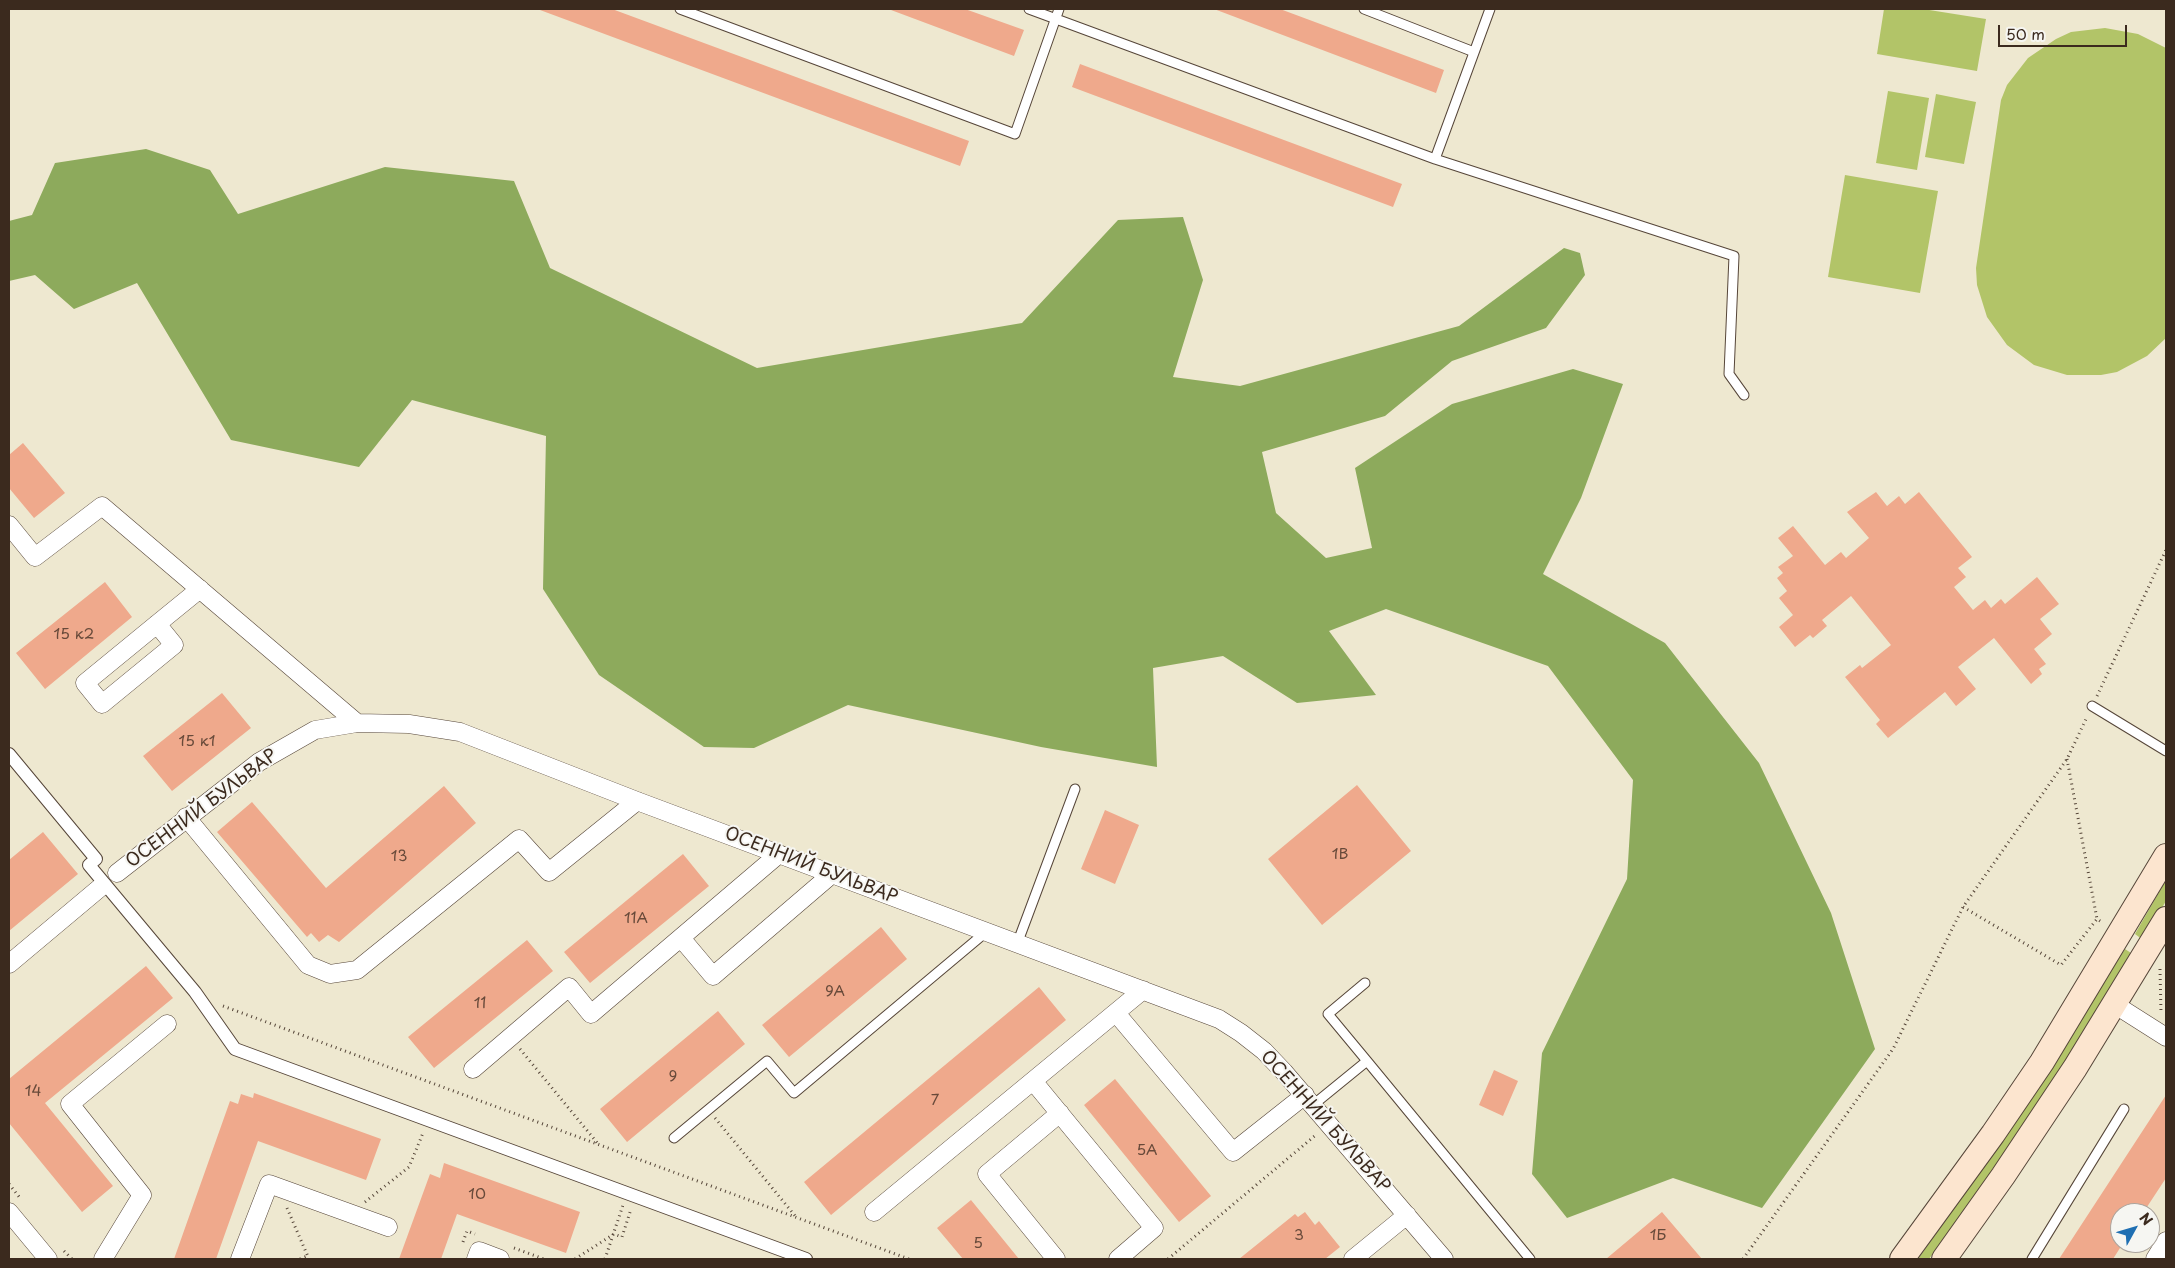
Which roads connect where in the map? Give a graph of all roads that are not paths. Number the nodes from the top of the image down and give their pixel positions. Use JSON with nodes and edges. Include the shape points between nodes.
{"nodes":[{"id":1,"x":680,"y":9,"type":"edge"},
{"id":2,"x":1029,"y":9,"type":"edge"},
{"id":3,"x":1060,"y":9,"type":"edge"},
{"id":4,"x":1364,"y":9,"type":"edge"},
{"id":5,"x":1490,"y":9,"type":"edge"},
{"id":6,"x":1056,"y":19,"type":"junction"},
{"id":7,"x":1474,"y":52,"type":"junction"},
{"id":8,"x":1435,"y":159,"type":"junction"},
{"id":9,"x":1744,"y":395,"type":"dead end"},
{"id":10,"x":9,"y":525,"type":"edge"},
{"id":11,"x":200,"y":590,"type":"junction"},
{"id":12,"x":157,"y":624,"type":"junction"},
{"id":13,"x":2092,"y":706,"type":"road end"},
{"id":14,"x":357,"y":723,"type":"junction"},
{"id":15,"x":2166,"y":751,"type":"edge"},
{"id":16,"x":9,"y":754,"type":"edge"},
{"id":17,"x":1075,"y":789,"type":"dead end"},
{"id":18,"x":637,"y":801,"type":"junction"},
{"id":19,"x":186,"y":817,"type":"junction"},
{"id":20,"x":780,"y":854,"type":"junction"},
{"id":21,"x":2166,"y":856,"type":"edge"},
{"id":22,"x":117,"y":873,"type":"dead end"},
{"id":23,"x":832,"y":874,"type":"junction"},
{"id":24,"x":102,"y":886,"type":"dead end"},
{"id":25,"x":2166,"y":918,"type":"edge"},
{"id":26,"x":986,"y":932,"type":"junction"},
{"id":27,"x":681,"y":938,"type":"junction"},
{"id":28,"x":1016,"y":944,"type":"junction"},
{"id":29,"x":9,"y":964,"type":"edge"},
{"id":30,"x":1365,"y":982,"type":"dead end"},
{"id":31,"x":1143,"y":990,"type":"junction"},
{"id":32,"x":2114,"y":1004,"type":"junction"},
{"id":33,"x":1116,"y":1013,"type":"junction"},
{"id":34,"x":167,"y":1024,"type":"dead end"},
{"id":35,"x":2166,"y":1037,"type":"edge"},
{"id":36,"x":1366,"y":1061,"type":"junction"},
{"id":37,"x":473,"y":1068,"type":"dead end"},
{"id":38,"x":1034,"y":1081,"type":"junction"},
{"id":39,"x":1309,"y":1100,"type":"junction"},
{"id":40,"x":2124,"y":1109,"type":"dead end"},
{"id":41,"x":1060,"y":1113,"type":"junction"},
{"id":42,"x":674,"y":1138,"type":"dead end"},
{"id":43,"x":9,"y":1212,"type":"edge"},
{"id":44,"x":874,"y":1212,"type":"dead end"},
{"id":45,"x":1407,"y":1215,"type":"junction"},
{"id":46,"x":388,"y":1227,"type":"dead end"},
{"id":47,"x":2166,"y":1241,"type":"edge"},
{"id":48,"x":48,"y":1259,"type":"edge"},
{"id":49,"x":104,"y":1259,"type":"edge"},
{"id":50,"x":240,"y":1259,"type":"edge"},
{"id":51,"x":476,"y":1259,"type":"edge"},
{"id":52,"x":500,"y":1259,"type":"edge"},
{"id":53,"x":806,"y":1259,"type":"edge"},
{"id":54,"x":1056,"y":1259,"type":"edge"},
{"id":55,"x":1118,"y":1259,"type":"edge"},
{"id":56,"x":1353,"y":1259,"type":"edge"},
{"id":57,"x":1444,"y":1259,"type":"edge"},
{"id":58,"x":1530,"y":1259,"type":"edge"},
{"id":59,"x":1902,"y":1259,"type":"edge"},
{"id":60,"x":1944,"y":1259,"type":"edge"},
{"id":61,"x":2032,"y":1259,"type":"edge"},
{"id":62,"x":2154,"y":1259,"type":"edge"}],
"edges":[{"from":1,"to":6,"type":"lane","via":[[1015,134]]},
{"from":2,"to":6,"type":"lane"},
{"from":3,"to":6,"type":"lane"},
{"from":4,"to":7,"type":"lane"},
{"from":5,"to":7,"type":"lane"},
{"from":6,"to":8,"type":"lane"},
{"from":7,"to":8,"type":"lane"},
{"from":8,"to":9,"type":"lane","via":[[1734,256],[1728,374]]},
{"from":10,"to":11,"type":"street","via":[[35,557],[102,506]]},
{"from":11,"to":12,"type":"street"},
{"from":11,"to":14,"type":"street"},
{"from":12,"to":12,"type":"street","via":[[85,684],[102,704],[174,645]]},
{"from":13,"to":15,"type":"lane"},
{"from":14,"to":18,"type":"street","name":"ОСЕННИЙ БУЛЬВАР","via":[[409,724],[460,732]]},
{"from":14,"to":19,"type":"street","name":"ОСЕННИЙ БУЛЬВАР","via":[[307,734],[259,762]]},
{"from":16,"to":53,"type":"street","via":[[96,859],[89,865],[195,992],[235,1049]]},
{"from":17,"to":28,"type":"lane"},
{"from":18,"to":19,"type":"street","via":[[549,872],[519,839],[358,970],[330,974],[308,965]]},
{"from":18,"to":20,"type":"street","name":"ОСЕННИЙ БУЛЬВАР"},
{"from":19,"to":22,"type":"street","name":"ОСЕННИЙ БУЛЬВАР"},
{"from":20,"to":23,"type":"street","name":"ОСЕННИЙ БУЛЬВАР"},
{"from":20,"to":27,"type":"street"},
{"from":21,"to":59,"type":"main road","via":[[2042,1062]]},
{"from":23,"to":26,"type":"street","name":"ОСЕННИЙ БУЛЬВАР"},
{"from":23,"to":27,"type":"street","via":[[713,976]]},
{"from":24,"to":29,"type":"street"},
{"from":25,"to":32,"type":"main road"},
{"from":26,"to":28,"type":"street","name":"ОСЕННИЙ БУЛЬВАР"},
{"from":26,"to":42,"type":"lane","via":[[794,1093],[767,1061]]},
{"from":27,"to":37,"type":"street","via":[[591,1014],[569,987]]},
{"from":28,"to":31,"type":"street","name":"ОСЕННИЙ БУЛЬВАР"},
{"from":30,"to":36,"type":"lane","via":[[1328,1014]]},
{"from":31,"to":33,"type":"street"},
{"from":31,"to":39,"type":"street","name":"ОСЕННИЙ БУЛЬВАР","via":[[1220,1019],[1241,1032],[1264,1051]]},
{"from":32,"to":35,"type":"street"},
{"from":32,"to":60,"type":"main road","via":[[2031,1135]]},
{"from":33,"to":38,"type":"street"},
{"from":33,"to":39,"type":"street","via":[[1233,1152]]},
{"from":34,"to":49,"type":"street","via":[[70,1104],[142,1195]]},
{"from":36,"to":39,"type":"lane"},
{"from":36,"to":58,"type":"lane"},
{"from":38,"to":41,"type":"street"},
{"from":38,"to":44,"type":"street"},
{"from":39,"to":45,"type":"street","name":"ОСЕННИЙ БУЛЬВАР"},
{"from":40,"to":61,"type":"lane"},
{"from":41,"to":54,"type":"street","via":[[987,1174]]},
{"from":41,"to":55,"type":"street","via":[[1154,1228]]},
{"from":43,"to":48,"type":"street"},
{"from":45,"to":56,"type":"street"},
{"from":45,"to":57,"type":"street","name":"ОСЕННИЙ БУЛЬВАР"},
{"from":46,"to":50,"type":"street","via":[[269,1184]]},
{"from":47,"to":62,"type":"street"},
{"from":51,"to":52,"type":"street","via":[[479,1251]]}]}
